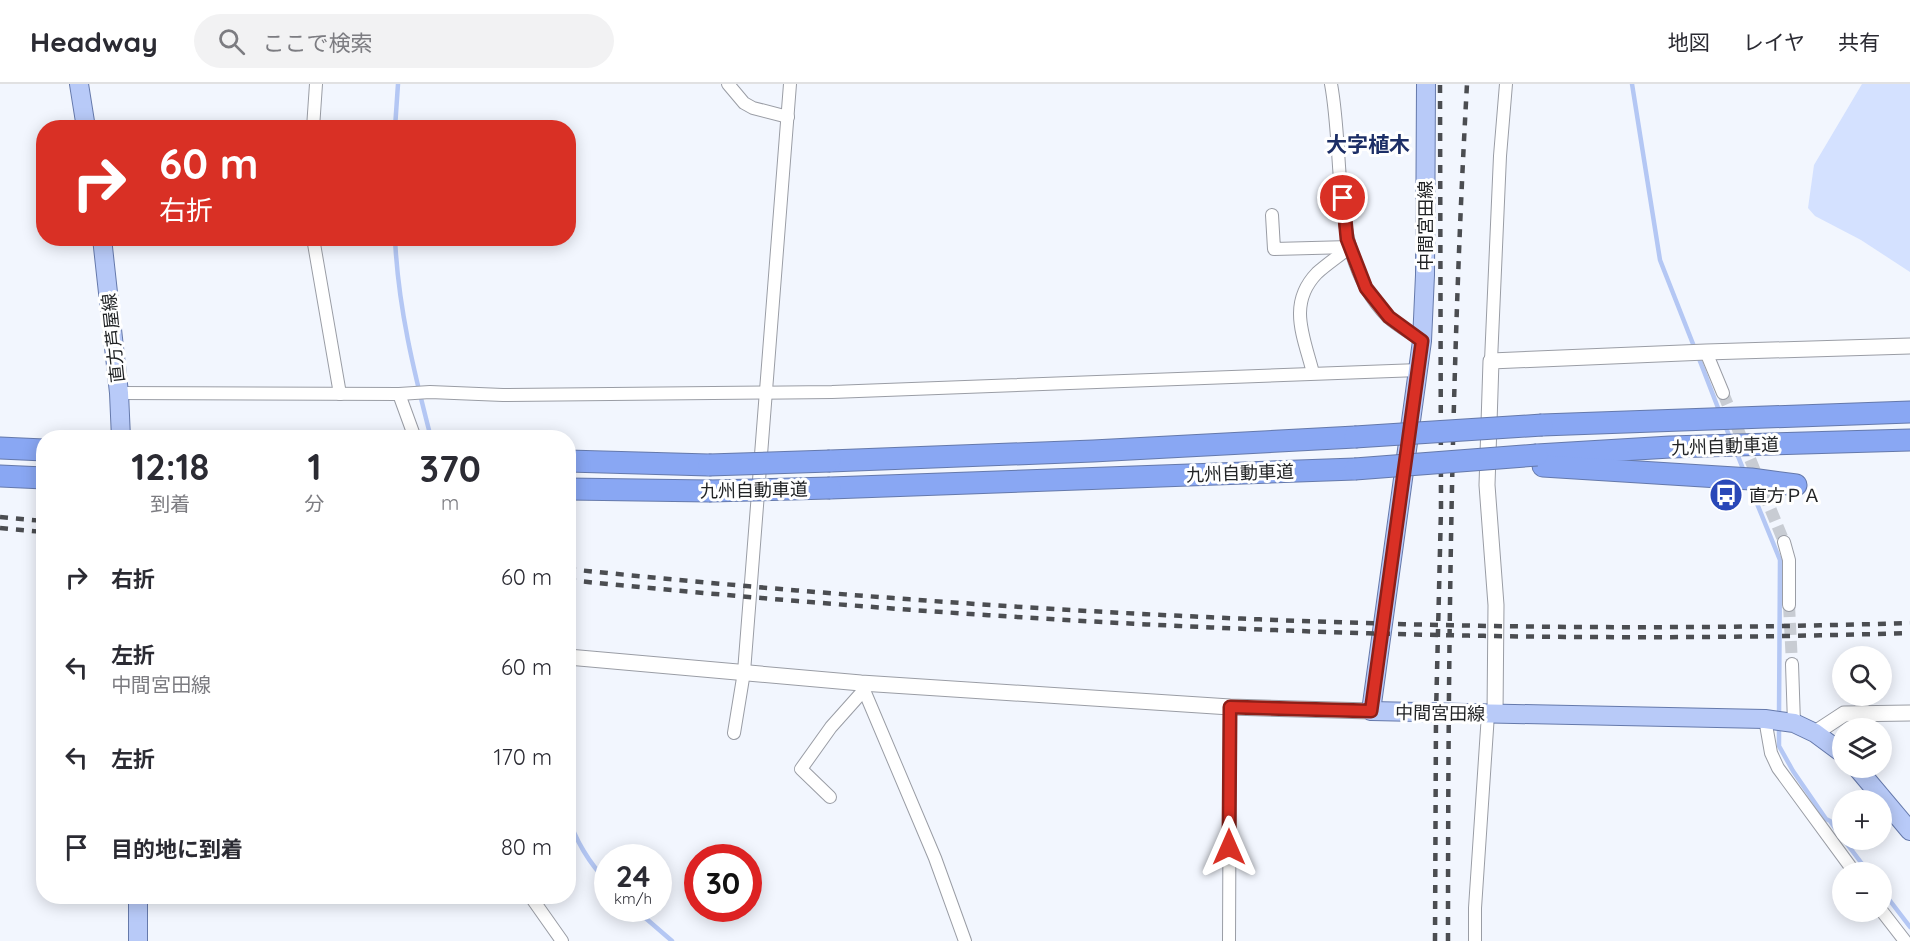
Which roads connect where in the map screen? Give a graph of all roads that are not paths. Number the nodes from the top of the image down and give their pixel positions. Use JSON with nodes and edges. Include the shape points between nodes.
{"nodes":[{"id":1,"x":79,"y":84,"type":"edge"},
{"id":2,"x":316,"y":84,"type":"edge"},
{"id":3,"x":728,"y":84,"type":"edge"},
{"id":4,"x":790,"y":84,"type":"edge"},
{"id":5,"x":1331,"y":84,"type":"edge"},
{"id":6,"x":1426,"y":84,"type":"edge"},
{"id":7,"x":1506,"y":84,"type":"edge"},
{"id":8,"x":788,"y":117,"type":"junction"},
{"id":9,"x":85,"y":120,"type":"edge"},
{"id":10,"x":314,"y":120,"type":"edge"},
{"id":11,"x":1272,"y":215,"type":"dead end"},
{"id":12,"x":103,"y":246,"type":"edge"},
{"id":13,"x":314,"y":246,"type":"edge"},
{"id":14,"x":1350,"y":248,"type":"junction"},
{"id":15,"x":1422,"y":341,"type":"junction"},
{"id":16,"x":1910,"y":346,"type":"edge"},
{"id":17,"x":1706,"y":352,"type":"junction"},
{"id":18,"x":1491,"y":361,"type":"junction"},
{"id":19,"x":1419,"y":370,"type":"junction"},
{"id":20,"x":1313,"y":373,"type":"junction"},
{"id":21,"x":119,"y":393,"type":"junction"},
{"id":22,"x":403,"y":393,"type":"junction"},
{"id":23,"x":767,"y":393,"type":"junction"},
{"id":24,"x":1723,"y":393,"type":"tunnel mouth"},
{"id":25,"x":340,"y":394,"type":"junction"},
{"id":26,"x":1910,"y":412,"type":"edge"},
{"id":27,"x":121,"y":430,"type":"edge"},
{"id":28,"x":413,"y":430,"type":"edge"},
{"id":29,"x":1910,"y":440,"type":"edge"},
{"id":30,"x":0,"y":448,"type":"edge"},
{"id":31,"x":36,"y":450,"type":"edge"},
{"id":32,"x":1538,"y":460,"type":"junction"},
{"id":33,"x":576,"y":461,"type":"edge"},
{"id":34,"x":0,"y":476,"type":"edge"},
{"id":35,"x":36,"y":478,"type":"edge"},
{"id":36,"x":1796,"y":485,"type":"dead end"},
{"id":37,"x":576,"y":489,"type":"edge"},
{"id":38,"x":1784,"y":542,"type":"tunnel mouth"},
{"id":39,"x":1789,"y":605,"type":"tunnel mouth"},
{"id":40,"x":576,"y":658,"type":"edge"},
{"id":41,"x":1792,"y":664,"type":"tunnel mouth"},
{"id":42,"x":744,"y":672,"type":"junction"},
{"id":43,"x":863,"y":687,"type":"junction"},
{"id":44,"x":1230,"y":707,"type":"junction"},
{"id":45,"x":1371,"y":711,"type":"junction"},
{"id":46,"x":1910,"y":713,"type":"edge"},
{"id":47,"x":1492,"y":714,"type":"junction"},
{"id":48,"x":1764,"y":718,"type":"junction"},
{"id":49,"x":1794,"y":723,"type":"junction"},
{"id":50,"x":734,"y":733,"type":"dead end"},
{"id":51,"x":1815,"y":733,"type":"junction"},
{"id":52,"x":1832,"y":746,"type":"edge"},
{"id":53,"x":1865,"y":778,"type":"edge"},
{"id":54,"x":830,"y":797,"type":"dead end"},
{"id":55,"x":1910,"y":831,"type":"edge"},
{"id":56,"x":1847,"y":862,"type":"edge"},
{"id":57,"x":138,"y":904,"type":"edge"},
{"id":58,"x":536,"y":904,"type":"edge"},
{"id":59,"x":1890,"y":922,"type":"edge"},
{"id":60,"x":138,"y":941,"type":"edge"},
{"id":61,"x":562,"y":941,"type":"edge"},
{"id":62,"x":965,"y":941,"type":"edge"},
{"id":63,"x":1229,"y":941,"type":"edge"},
{"id":64,"x":1474,"y":941,"type":"edge"},
{"id":65,"x":1905,"y":941,"type":"edge"}],
"edges":[{"from":1,"to":9,"type":"main road"},
{"from":2,"to":10,"type":"street"},
{"from":3,"to":8,"type":"street","via":[[753,108]]},
{"from":4,"to":8,"type":"street"},
{"from":5,"to":14,"type":"street"},
{"from":6,"to":15,"type":"main road","name":"中間宮田線"},
{"from":7,"to":18,"type":"street"},
{"from":8,"to":23,"type":"street"},
{"from":11,"to":14,"type":"street","via":[[1274,249]]},
{"from":12,"to":21,"type":"main road","name":"直方芦屋線"},
{"from":13,"to":25,"type":"street"},
{"from":14,"to":15,"type":"street","via":[[1366,288],[1389,317]]},
{"from":14,"to":20,"type":"street","via":[[1318,273],[1304,291],[1299,307]]},
{"from":15,"to":19,"type":"main road","name":"中間宮田線"},
{"from":16,"to":17,"type":"street"},
{"from":17,"to":18,"type":"street"},
{"from":17,"to":24,"type":"street"},
{"from":18,"to":47,"type":"street","via":[[1487,485],[1496,605]]},
{"from":19,"to":20,"type":"street"},
{"from":19,"to":45,"type":"main road","name":"中間宮田線"},
{"from":20,"to":23,"type":"street"},
{"from":21,"to":25,"type":"street"},
{"from":21,"to":27,"type":"main road","name":"直方芦屋線"},
{"from":22,"to":23,"type":"street"},
{"from":22,"to":25,"type":"street"},
{"from":22,"to":28,"type":"street"},
{"from":23,"to":42,"type":"street"},
{"from":26,"to":33,"type":"highway","name":"九州自動車道","bridge":true,"via":[[1542,425],[1093,451],[830,461],[708,465]]},
{"from":29,"to":32,"type":"highway","name":"九州自動車道","via":[[1670,447]]},
{"from":30,"to":31,"type":"highway"},
{"from":32,"to":36,"type":"highway"},
{"from":32,"to":37,"type":"highway","name":"九州自動車道","bridge":true,"via":[[830,488]]},
{"from":34,"to":35,"type":"highway"},
{"from":38,"to":39,"type":"street","via":[[1789,560]]},
{"from":40,"to":42,"type":"street"},
{"from":41,"to":49,"type":"street"},
{"from":42,"to":43,"type":"street"},
{"from":42,"to":50,"type":"street"},
{"from":43,"to":44,"type":"street"},
{"from":43,"to":54,"type":"street","via":[[801,769]]},
{"from":43,"to":62,"type":"street","via":[[935,858]]},
{"from":44,"to":45,"type":"street"},
{"from":44,"to":63,"type":"street"},
{"from":45,"to":47,"type":"main road","name":"中間宮田線"},
{"from":46,"to":51,"type":"street","via":[[1844,714]]},
{"from":47,"to":48,"type":"main road","name":"中間宮田線"},
{"from":47,"to":64,"type":"street"},
{"from":48,"to":49,"type":"main road","name":"中間宮田線"},
{"from":48,"to":56,"type":"street","via":[[1778,768]]},
{"from":49,"to":51,"type":"main road","name":"中間宮田線"},
{"from":51,"to":52,"type":"main road","name":"中間宮田線"},
{"from":53,"to":55,"type":"main road"},
{"from":57,"to":60,"type":"main road"},
{"from":58,"to":61,"type":"street"},
{"from":59,"to":65,"type":"street"}]}
